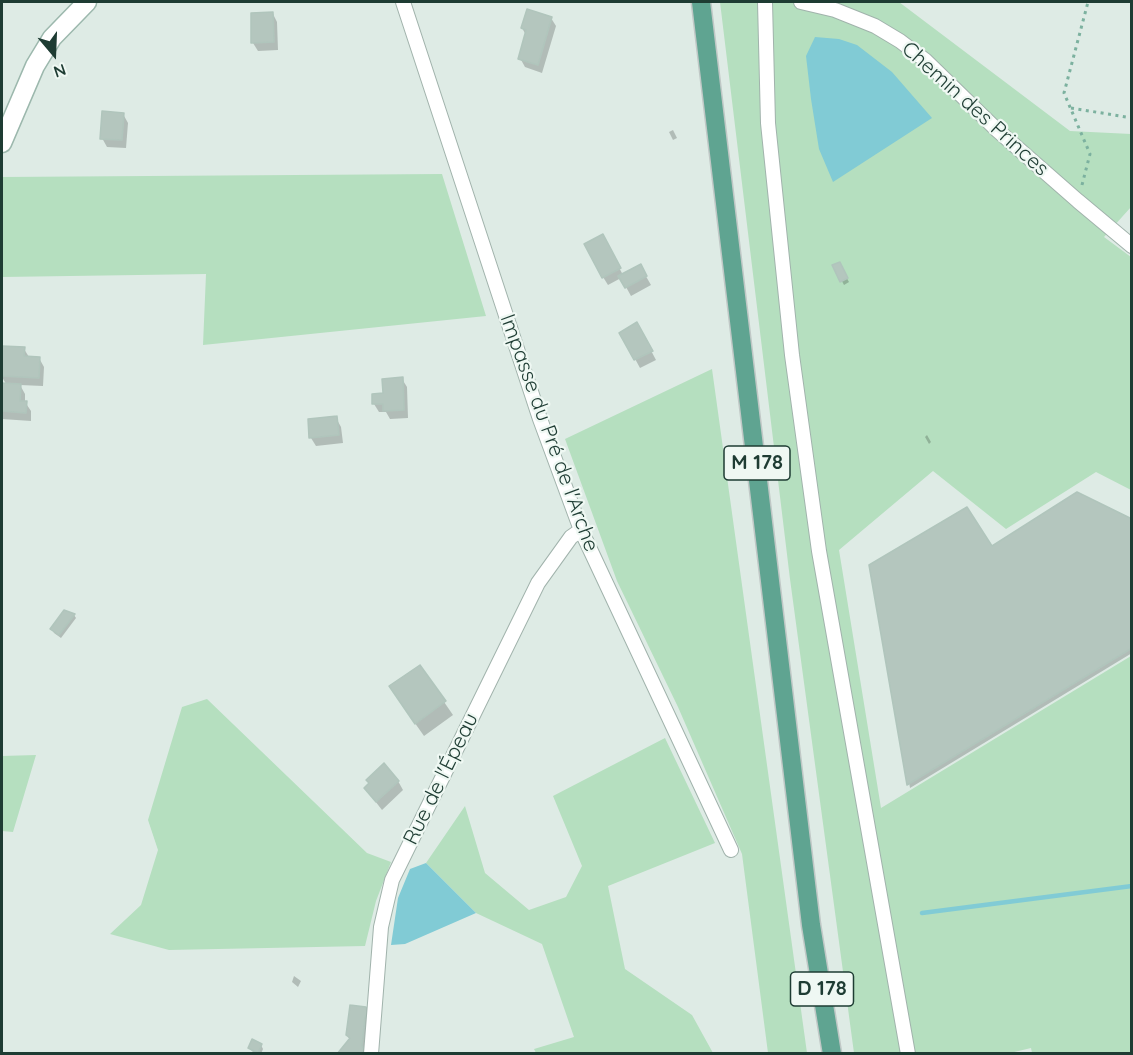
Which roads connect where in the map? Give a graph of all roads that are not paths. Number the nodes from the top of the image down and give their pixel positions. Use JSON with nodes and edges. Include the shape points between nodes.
{"nodes":[{"id":1,"x":87,"y":2,"type":"edge"},
{"id":2,"x":403,"y":2,"type":"edge"},
{"id":3,"x":701,"y":2,"type":"edge"},
{"id":4,"x":765,"y":2,"type":"edge"},
{"id":5,"x":801,"y":2,"type":"edge"},
{"id":6,"x":2,"y":143,"type":"edge"},
{"id":7,"x":1131,"y":246,"type":"edge"},
{"id":8,"x":581,"y":530,"type":"junction"},
{"id":9,"x":731,"y":850,"type":"dead end"},
{"id":10,"x":811,"y":925,"type":"joint"},
{"id":11,"x":371,"y":1053,"type":"edge"},
{"id":12,"x":832,"y":1053,"type":"edge"},
{"id":13,"x":908,"y":1053,"type":"edge"}],
"edges":[{"from":1,"to":6,"type":"main road","via":[[52,38],[35,66]]},
{"from":2,"to":8,"type":"street","name":"Impasse du Pré de l'Arche","via":[[540,419]]},
{"from":3,"to":10,"type":"main road","number":"M 178"},
{"from":4,"to":13,"type":"street","via":[[768,123],[794,367],[819,550]]},
{"from":5,"to":7,"type":"street","name":"Chemin des Princes","via":[[835,10],[900,41]]},
{"from":8,"to":9,"type":"street","name":"Impasse du Pré de l'Arche"},
{"from":8,"to":11,"type":"street","name":"Rue de l'Épeau","via":[[571,537],[538,583],[392,880],[381,927]]},
{"from":10,"to":12,"type":"main road","number":"D 178"}]}
